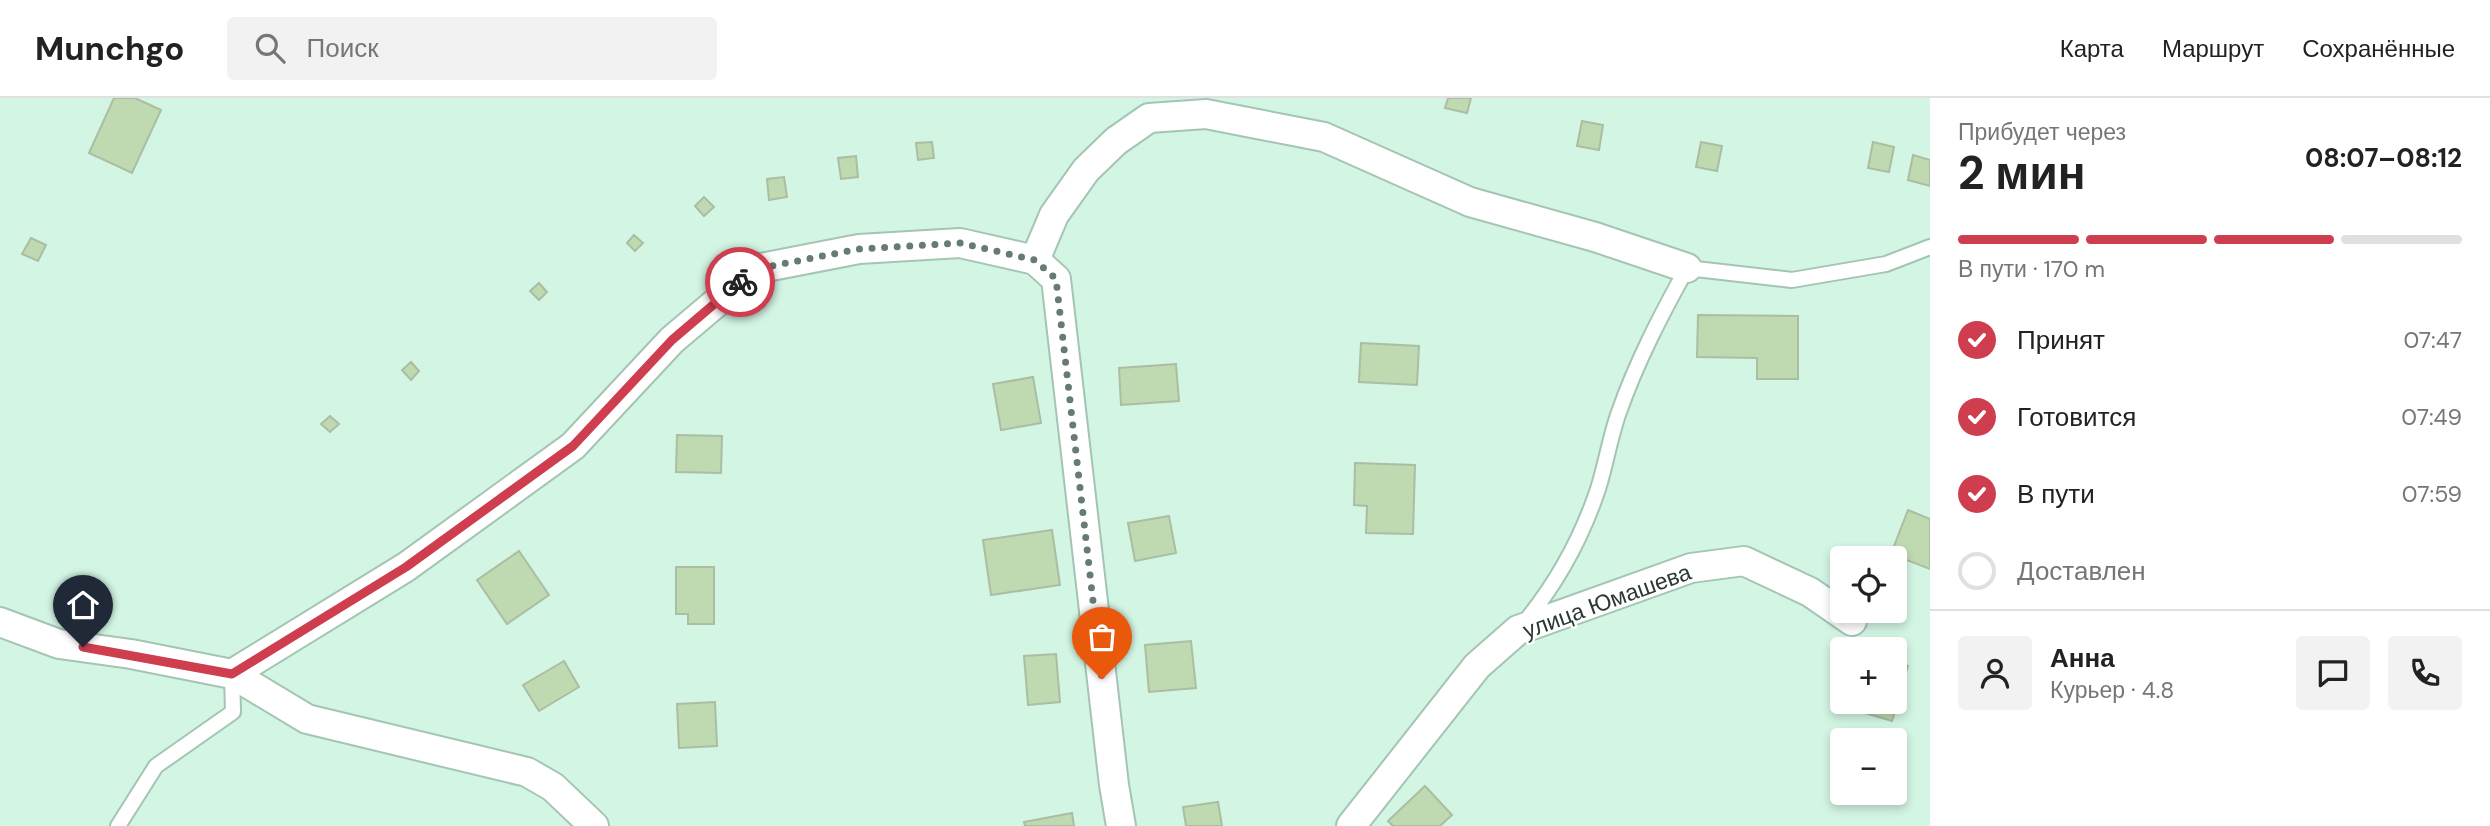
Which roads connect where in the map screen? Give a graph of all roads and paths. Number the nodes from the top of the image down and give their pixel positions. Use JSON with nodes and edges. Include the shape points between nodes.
{"nodes":[{"id":1,"x":1930,"y":247,"type":"edge"},
{"id":2,"x":1035,"y":260,"type":"junction"},
{"id":3,"x":1687,"y":268,"type":"junction"},
{"id":4,"x":1830,"y":606,"type":"edge"},
{"id":5,"x":0,"y":622,"type":"edge"},
{"id":6,"x":1518,"y":630,"type":"junction"},
{"id":7,"x":232,"y":674,"type":"junction"},
{"id":8,"x":118,"y":826,"type":"edge"},
{"id":9,"x":594,"y":826,"type":"edge"},
{"id":10,"x":1121,"y":826,"type":"edge"},
{"id":11,"x":1351,"y":826,"type":"edge"}],
"edges":[{"from":1,"to":3,"type":"lane","via":[[1886,264],[1792,280]]},
{"from":2,"to":3,"type":"street","via":[[1054,215],[1086,170],[1116,141],[1149,118],[1206,114],[1324,137],[1470,202]]},
{"from":2,"to":7,"type":"street","via":[[960,243],[859,249],[756,269],[672,340],[573,446],[406,567]]},
{"from":2,"to":10,"type":"street","via":[[1056,279]]},
{"from":3,"to":6,"type":"lane","via":[[1649,336],[1618,414],[1598,490],[1572,550],[1547,596]]},
{"from":4,"to":6,"type":"street","name":"улица Юмашева","via":[[1744,561],[1691,568]]},
{"from":5,"to":7,"type":"street","via":[[59,644]]},
{"from":6,"to":11,"type":"street","name":"улица Юмашева","via":[[1477,666]]},
{"from":7,"to":8,"type":"lane","via":[[233,712],[156,766]]},
{"from":7,"to":9,"type":"street","via":[[307,719],[527,772],[553,787]]}]}
